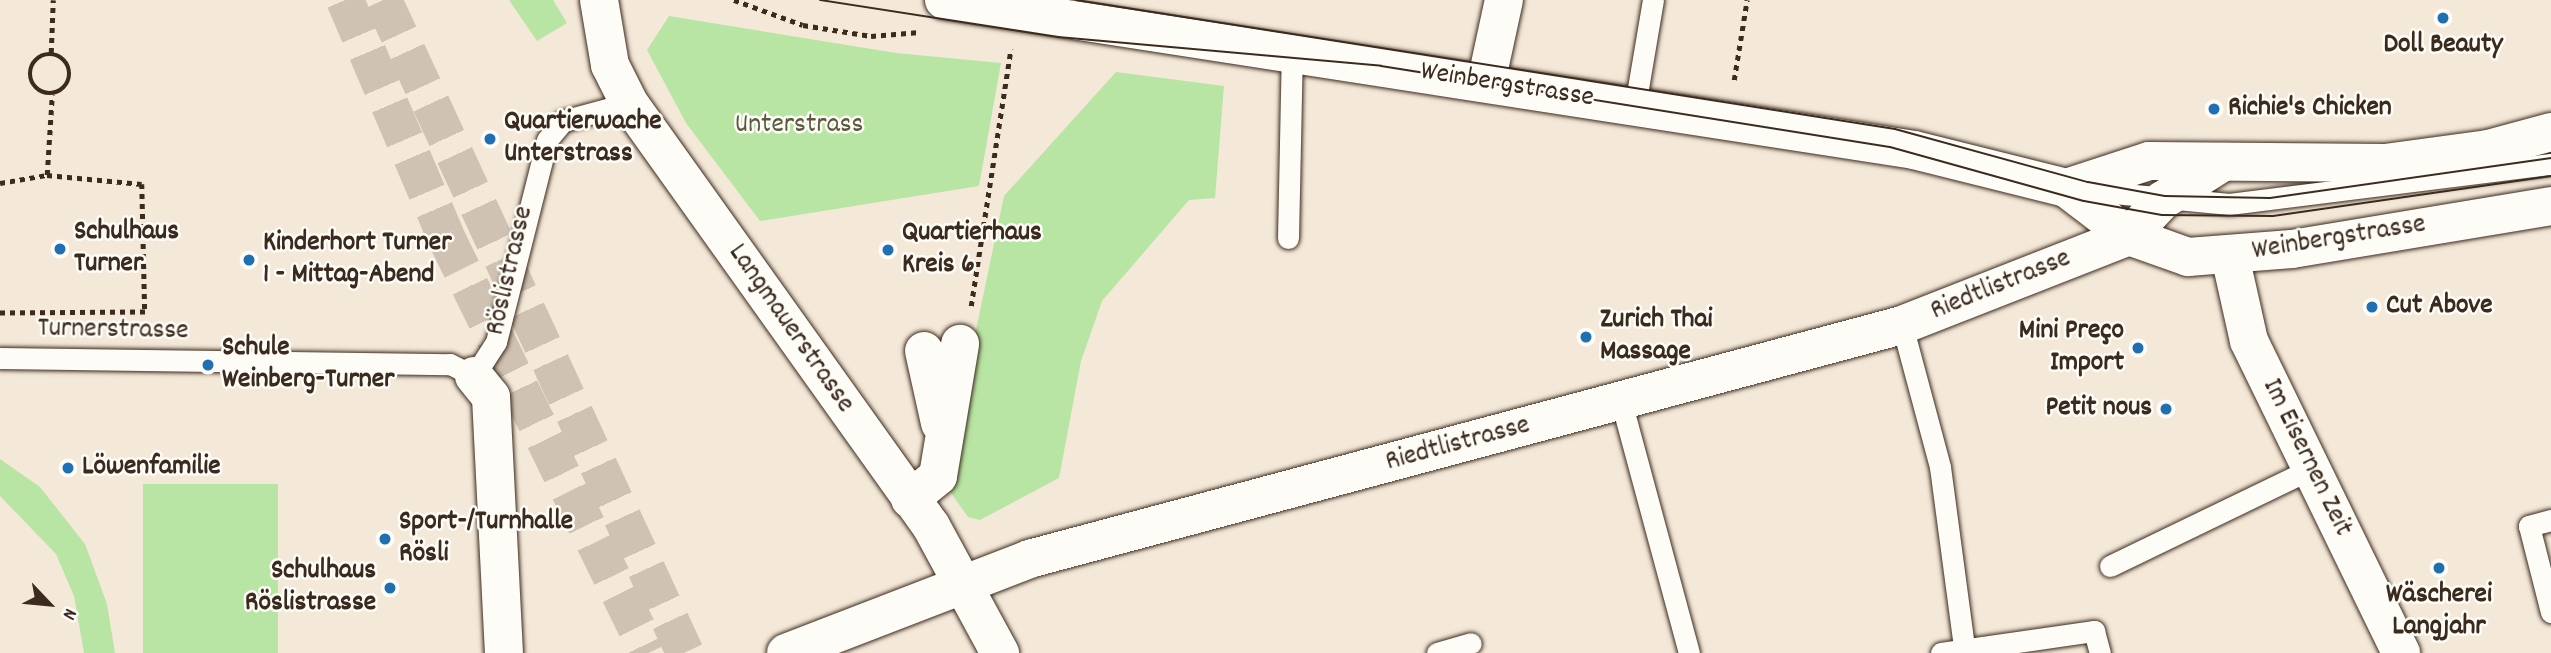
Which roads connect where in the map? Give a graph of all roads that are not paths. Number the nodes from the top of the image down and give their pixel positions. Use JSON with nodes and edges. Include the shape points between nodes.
{"nodes":[{"id":1,"x":599,"y":0,"type":"edge"},
{"id":2,"x":1504,"y":0,"type":"edge"},
{"id":3,"x":1653,"y":0,"type":"edge"},
{"id":4,"x":1049,"y":8,"type":"edge"},
{"id":5,"x":937,"y":16,"type":"edge"},
{"id":6,"x":1292,"y":54,"type":"junction"},
{"id":7,"x":1486,"y":83,"type":"junction"},
{"id":8,"x":629,"y":103,"type":"junction"},
{"id":9,"x":1635,"y":106,"type":"junction"},
{"id":10,"x":2551,"y":132,"type":"edge"},
{"id":11,"x":2223,"y":162,"type":"junction"},
{"id":12,"x":2551,"y":164,"type":"edge"},
{"id":13,"x":2066,"y":188,"type":"junction"},
{"id":14,"x":2163,"y":200,"type":"junction"},
{"id":15,"x":2202,"y":205,"type":"junction"},
{"id":16,"x":2551,"y":206,"type":"edge"},
{"id":17,"x":2129,"y":236,"type":"junction"},
{"id":18,"x":1287,"y":238,"type":"dead end"},
{"id":19,"x":2230,"y":256,"type":"junction"},
{"id":20,"x":1902,"y":326,"type":"junction"},
{"id":21,"x":942,"y":348,"type":"road end"},
{"id":22,"x":0,"y":358,"type":"edge"},
{"id":23,"x":474,"y":376,"type":"junction"},
{"id":24,"x":1622,"y":401,"type":"junction"},
{"id":25,"x":2311,"y":469,"type":"junction"},
{"id":26,"x":910,"y":499,"type":"junction"},
{"id":27,"x":2551,"y":520,"type":"edge"},
{"id":28,"x":2110,"y":566,"type":"dead end"},
{"id":29,"x":962,"y":581,"type":"junction"},
{"id":30,"x":2551,"y":612,"type":"edge"},
{"id":31,"x":1471,"y":643,"type":"dead end"},
{"id":32,"x":1964,"y":648,"type":"junction"},
{"id":33,"x":504,"y":653,"type":"edge"},
{"id":34,"x":786,"y":653,"type":"edge"},
{"id":35,"x":1000,"y":653,"type":"edge"},
{"id":36,"x":1437,"y":653,"type":"edge"},
{"id":37,"x":1689,"y":653,"type":"edge"},
{"id":38,"x":1941,"y":653,"type":"edge"},
{"id":39,"x":2100,"y":653,"type":"edge"},
{"id":40,"x":2401,"y":653,"type":"edge"}],
"edges":[{"from":1,"to":8,"type":"street","name":"Langmauerstrasse","via":[[610,65]]},
{"from":2,"to":7,"type":"street"},
{"from":3,"to":9,"type":"lane"},
{"from":4,"to":5,"type":"street","name":"Weinbergstrasse"},
{"from":4,"to":6,"type":"street","name":"Weinbergstrasse"},
{"from":6,"to":7,"type":"street","name":"Weinbergstrasse"},
{"from":6,"to":18,"type":"lane"},
{"from":7,"to":9,"type":"street","name":"Weinbergstrasse"},
{"from":8,"to":23,"type":"lane","name":"Röslistrasse","via":[[563,121],[547,139],[496,342]]},
{"from":8,"to":26,"type":"street","name":"Langmauerstrasse"},
{"from":9,"to":13,"type":"street","name":"Weinbergstrasse","via":[[1914,150]]},
{"from":10,"to":11,"type":"street","via":[[2488,149],[2385,163]]},
{"from":11,"to":13,"type":"street","via":[[2149,161]]},
{"from":11,"to":14,"type":"street"},
{"from":12,"to":15,"type":"lane","name":"Weinbergstrasse"},
{"from":13,"to":14,"type":"lane","name":"Weinbergstrasse"},
{"from":13,"to":17,"type":"street","name":"Weinbergstrasse"},
{"from":14,"to":15,"type":"lane","name":"Weinbergstrasse"},
{"from":14,"to":17,"type":"street"},
{"from":15,"to":17,"type":"lane"},
{"from":16,"to":19,"type":"street","name":"Weinbergstrasse"},
{"from":17,"to":19,"type":"street","name":"Weinbergstrasse","via":[[2188,257]]},
{"from":17,"to":20,"type":"street","name":"Riedtlistrasse"},
{"from":19,"to":25,"type":"street","name":"Im Eisernen Zeit","via":[[2249,341]]},
{"from":20,"to":24,"type":"street","name":"Riedtlistrasse"},
{"from":20,"to":32,"type":"lane","via":[[1940,467]]},
{"from":21,"to":26,"type":"street","via":[[944,442],[938,476]]},
{"from":22,"to":23,"type":"lane","name":"Turnerstrasse","via":[[450,364]]},
{"from":23,"to":33,"type":"street","via":[[491,397]]},
{"from":24,"to":29,"type":"street","name":"Riedtlistrasse"},
{"from":24,"to":37,"type":"lane"},
{"from":25,"to":28,"type":"lane"},
{"from":25,"to":40,"type":"street","name":"Im Eisernen Zeit"},
{"from":26,"to":29,"type":"street","name":"Langmauerstrasse"},
{"from":27,"to":30,"type":"lane","via":[[2529,526]]},
{"from":29,"to":34,"type":"street","name":"Riedtlistrasse"},
{"from":29,"to":35,"type":"street","name":"Langmauerstrasse"},
{"from":31,"to":36,"type":"lane"},
{"from":32,"to":38,"type":"lane"},
{"from":32,"to":39,"type":"lane","via":[[2094,631]]}]}
